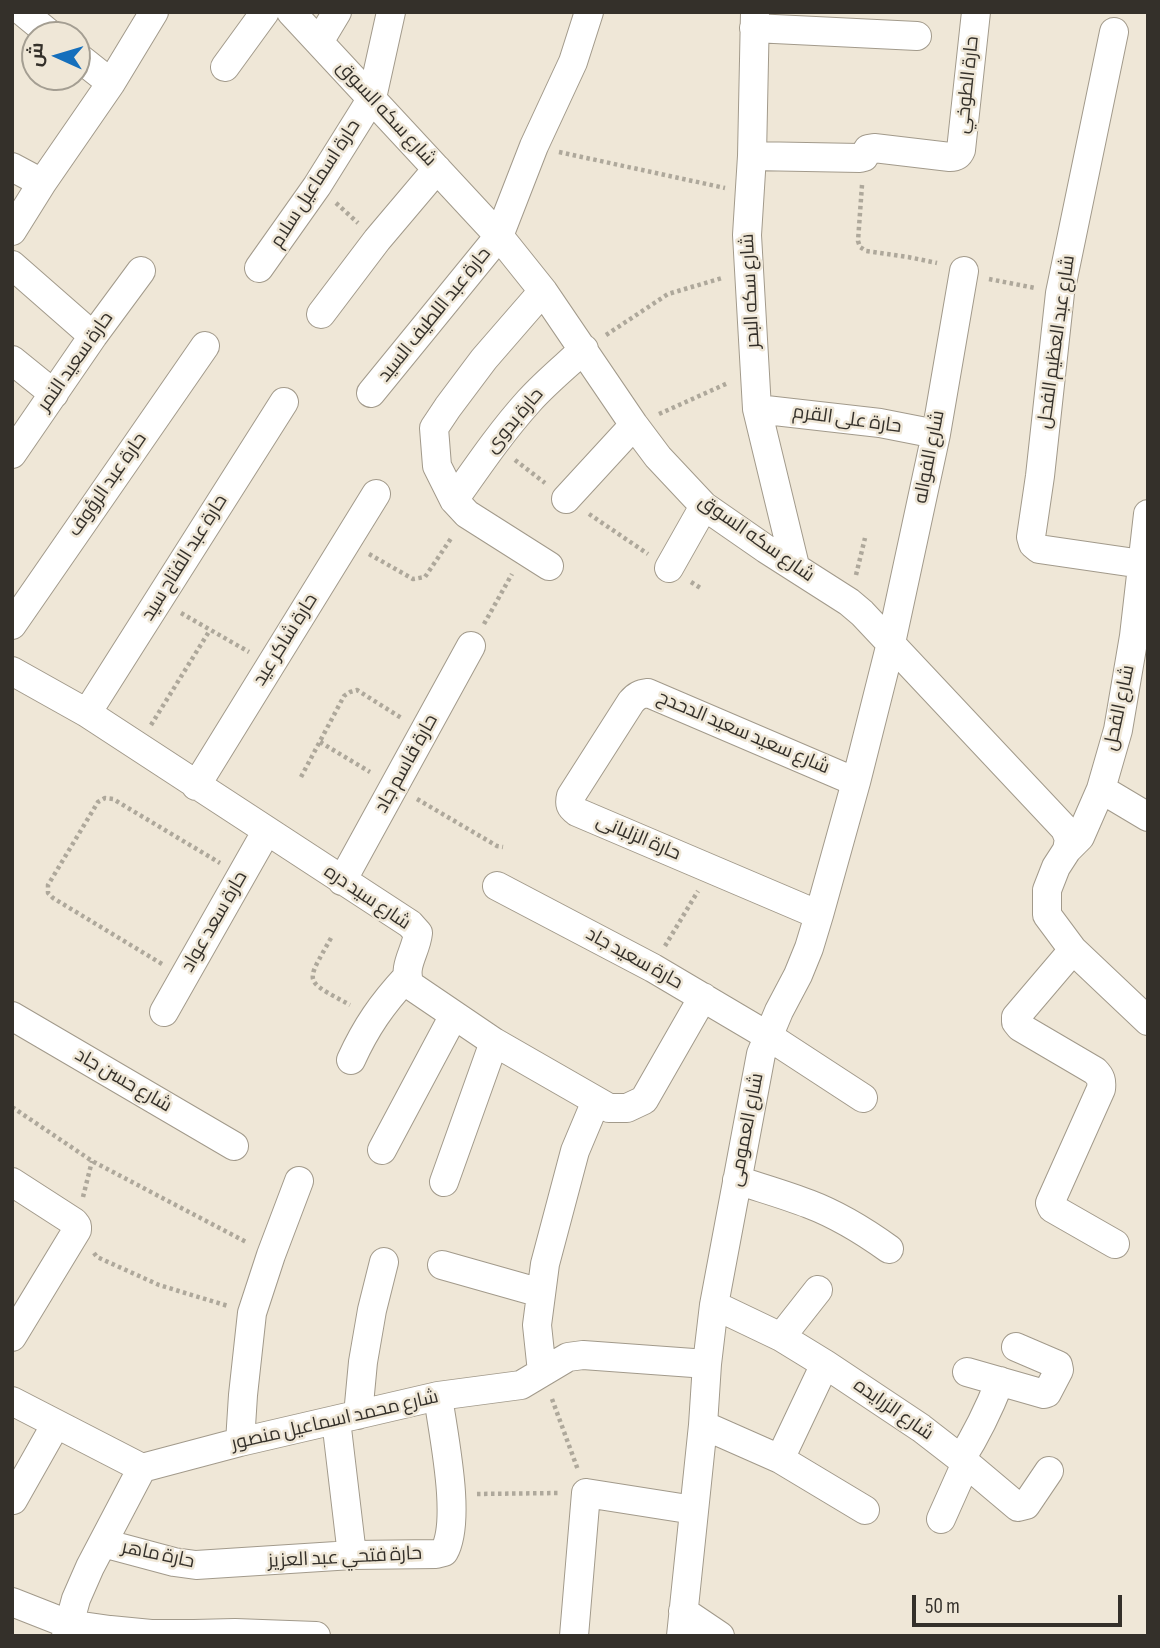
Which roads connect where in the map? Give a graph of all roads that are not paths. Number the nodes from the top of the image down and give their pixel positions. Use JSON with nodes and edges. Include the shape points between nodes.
{"nodes":[{"id":1,"x":154,"y":12,"type":"edge"},
{"id":2,"x":265,"y":12,"type":"edge"},
{"id":3,"x":291,"y":12,"type":"edge"},
{"id":4,"x":337,"y":12,"type":"edge"},
{"id":5,"x":391,"y":12,"type":"edge"},
{"id":6,"x":589,"y":12,"type":"edge"},
{"id":7,"x":976,"y":12,"type":"edge"},
{"id":8,"x":755,"y":20,"type":"edge"},
{"id":9,"x":1114,"y":32,"type":"dead end"},
{"id":10,"x":917,"y":36,"type":"dead end"},
{"id":11,"x":319,"y":42,"type":"junction"},
{"id":12,"x":91,"y":67,"type":"edge"},
{"id":13,"x":225,"y":67,"type":"dead end"},
{"id":14,"x":111,"y":83,"type":"junction"},
{"id":15,"x":372,"y":98,"type":"junction"},
{"id":16,"x":752,"y":156,"type":"junction"},
{"id":17,"x":12,"y":167,"type":"edge"},
{"id":18,"x":437,"y":169,"type":"junction"},
{"id":19,"x":42,"y":183,"type":"junction"},
{"id":20,"x":12,"y":231,"type":"edge"},
{"id":21,"x":499,"y":236,"type":"junction"},
{"id":22,"x":12,"y":265,"type":"edge"},
{"id":23,"x":259,"y":268,"type":"dead end"},
{"id":24,"x":141,"y":271,"type":"dead end"},
{"id":25,"x":964,"y":271,"type":"road end"},
{"id":26,"x":543,"y":290,"type":"junction"},
{"id":27,"x":321,"y":314,"type":"dead end"},
{"id":28,"x":93,"y":336,"type":"junction"},
{"id":29,"x":205,"y":346,"type":"dead end"},
{"id":30,"x":584,"y":349,"type":"junction"},
{"id":31,"x":12,"y":360,"type":"edge"},
{"id":32,"x":371,"y":393,"type":"dead end"},
{"id":33,"x":54,"y":394,"type":"junction"},
{"id":34,"x":284,"y":402,"type":"dead end"},
{"id":35,"x":757,"y":409,"type":"junction"},
{"id":36,"x":634,"y":425,"type":"junction"},
{"id":37,"x":936,"y":434,"type":"junction"},
{"id":38,"x":16,"y":442,"type":"edge"},
{"id":39,"x":376,"y":494,"type":"dead end"},
{"id":40,"x":566,"y":499,"type":"road end"},
{"id":41,"x":704,"y":506,"type":"junction"},
{"id":42,"x":461,"y":507,"type":"junction"},
{"id":43,"x":1148,"y":514,"type":"edge"},
{"id":44,"x":1147,"y":521,"type":"edge"},
{"id":45,"x":1142,"y":564,"type":"junction"},
{"id":46,"x":549,"y":566,"type":"dead end"},
{"id":47,"x":795,"y":566,"type":"junction"},
{"id":48,"x":669,"y":568,"type":"road end"},
{"id":49,"x":1143,"y":599,"type":"edge"},
{"id":50,"x":12,"y":625,"type":"edge"},
{"id":51,"x":891,"y":643,"type":"junction"},
{"id":52,"x":471,"y":646,"type":"road end"},
{"id":53,"x":12,"y":671,"type":"edge"},
{"id":54,"x":1136,"y":692,"type":"edge"},
{"id":55,"x":631,"y":702,"type":"joint"},
{"id":56,"x":87,"y":713,"type":"junction"},
{"id":57,"x":856,"y":782,"type":"junction"},
{"id":58,"x":196,"y":786,"type":"junction"},
{"id":59,"x":1101,"y":789,"type":"junction"},
{"id":60,"x":1148,"y":817,"type":"edge"},
{"id":61,"x":267,"y":832,"type":"junction"},
{"id":62,"x":1067,"y":850,"type":"junction"},
{"id":63,"x":342,"y":881,"type":"junction"},
{"id":64,"x":497,"y":886,"type":"dead end"},
{"id":65,"x":819,"y":915,"type":"junction"},
{"id":66,"x":1073,"y":950,"type":"junction"},
{"id":67,"x":407,"y":977,"type":"junction"},
{"id":68,"x":703,"y":997,"type":"junction"},
{"id":69,"x":164,"y":1012,"type":"dead end"},
{"id":70,"x":454,"y":1015,"type":"junction"},
{"id":71,"x":12,"y":1016,"type":"edge"},
{"id":72,"x":1148,"y":1021,"type":"edge"},
{"id":73,"x":768,"y":1036,"type":"junction"},
{"id":74,"x":494,"y":1042,"type":"junction"},
{"id":75,"x":351,"y":1060,"type":"dead end"},
{"id":76,"x":863,"y":1098,"type":"dead end"},
{"id":77,"x":596,"y":1101,"type":"junction"},
{"id":78,"x":234,"y":1146,"type":"dead end"},
{"id":79,"x":382,"y":1150,"type":"dead end"},
{"id":80,"x":737,"y":1180,"type":"junction"},
{"id":81,"x":299,"y":1181,"type":"dead end"},
{"id":82,"x":12,"y":1182,"type":"edge"},
{"id":83,"x":444,"y":1182,"type":"dead end"},
{"id":84,"x":1115,"y":1244,"type":"dead end"},
{"id":85,"x":889,"y":1249,"type":"dead end"},
{"id":86,"x":384,"y":1262,"type":"dead end"},
{"id":87,"x":442,"y":1265,"type":"dead end"},
{"id":88,"x":818,"y":1290,"type":"dead end"},
{"id":89,"x":541,"y":1293,"type":"junction"},
{"id":90,"x":714,"y":1306,"type":"junction"},
{"id":91,"x":12,"y":1337,"type":"edge"},
{"id":92,"x":781,"y":1337,"type":"junction"},
{"id":93,"x":1016,"y":1347,"type":"dead end"},
{"id":94,"x":707,"y":1364,"type":"junction"},
{"id":95,"x":825,"y":1364,"type":"junction"},
{"id":96,"x":542,"y":1372,"type":"junction"},
{"id":97,"x":967,"y":1372,"type":"dead end"},
{"id":98,"x":1000,"y":1381,"type":"junction"},
{"id":99,"x":438,"y":1396,"type":"junction"},
{"id":100,"x":12,"y":1401,"type":"edge"},
{"id":101,"x":347,"y":1417,"type":"junction"},
{"id":102,"x":56,"y":1424,"type":"junction"},
{"id":103,"x":703,"y":1425,"type":"junction"},
{"id":104,"x":240,"y":1442,"type":"junction"},
{"id":105,"x":780,"y":1459,"type":"junction"},
{"id":106,"x":964,"y":1461,"type":"junction"},
{"id":107,"x":142,"y":1468,"type":"junction"},
{"id":108,"x":1049,"y":1471,"type":"dead end"},
{"id":109,"x":13,"y":1500,"type":"edge"},
{"id":110,"x":694,"y":1510,"type":"junction"},
{"id":111,"x":865,"y":1510,"type":"dead end"},
{"id":112,"x":941,"y":1519,"type":"dead end"},
{"id":113,"x":103,"y":1543,"type":"junction"},
{"id":114,"x":352,"y":1555,"type":"junction"},
{"id":115,"x":256,"y":1562,"type":"joint"},
{"id":116,"x":12,"y":1602,"type":"edge"},
{"id":117,"x":682,"y":1624,"type":"edge"},
{"id":118,"x":67,"y":1630,"type":"edge"},
{"id":119,"x":316,"y":1636,"type":"edge"},
{"id":120,"x":574,"y":1636,"type":"edge"},
{"id":121,"x":720,"y":1636,"type":"edge"}],
"edges":[{"from":1,"to":14,"type":"street"},
{"from":2,"to":13,"type":"street"},
{"from":3,"to":11,"type":"street","name":"شارع سكه السوق"},
{"from":4,"to":11,"type":"street"},
{"from":5,"to":15,"type":"street","name":"حارة اسماعيل سلام"},
{"from":6,"to":21,"type":"street","name":"حارة عبد اللطيف السيد","via":[[573,62]]},
{"from":7,"to":16,"type":"street","name":"حارة الطوخي","via":[[961,150],[955,157],[874,148],[864,157]]},
{"from":8,"to":10,"type":"street"},
{"from":8,"to":16,"type":"street","name":"شارع سكه البحر"},
{"from":9,"to":45,"type":"street","name":"شارع عبد العظيم الفحل","via":[[1060,293],[1031,537],[1039,549]]},
{"from":11,"to":15,"type":"street","name":"شارع سكه السوق"},
{"from":12,"to":14,"type":"street"},
{"from":14,"to":19,"type":"street"},
{"from":15,"to":18,"type":"street","name":"شارع سكه السوق"},
{"from":15,"to":23,"type":"street","name":"حارة اسماعيل سلام"},
{"from":16,"to":35,"type":"street","name":"شارع سكه البحر","via":[[747,235]]},
{"from":17,"to":19,"type":"street"},
{"from":18,"to":21,"type":"street","name":"شارع سكه السوق"},
{"from":18,"to":27,"type":"street"},
{"from":19,"to":20,"type":"street"},
{"from":21,"to":26,"type":"street","name":"شارع سكه السوق"},
{"from":21,"to":32,"type":"street","name":"حارة عبد اللطيف السيد"},
{"from":22,"to":28,"type":"street"},
{"from":24,"to":28,"type":"street","name":"حارة سعيد النمر"},
{"from":25,"to":37,"type":"street","name":"شارع الفواله"},
{"from":26,"to":30,"type":"street","name":"شارع سكه السوق"},
{"from":26,"to":42,"type":"street","via":[[484,359],[434,428],[437,466]]},
{"from":28,"to":33,"type":"street","name":"حارة سعيد النمر"},
{"from":29,"to":50,"type":"street","name":"حارة عبد الرؤوف"},
{"from":30,"to":36,"type":"street","name":"شارع سكه السوق"},
{"from":30,"to":42,"type":"street","name":"حارة بدوى","via":[[531,398],[494,444]]},
{"from":31,"to":33,"type":"street"},
{"from":33,"to":38,"type":"street","name":"حارة سعيد النمر"},
{"from":34,"to":56,"type":"street","name":"حارة عبد الفتاح سيد"},
{"from":35,"to":37,"type":"street","name":"حارة على القرم","via":[[880,422]]},
{"from":35,"to":47,"type":"street","name":"شارع سكه البحر"},
{"from":36,"to":40,"type":"street"},
{"from":36,"to":41,"type":"street","name":"شارع سكه السوق"},
{"from":37,"to":51,"type":"street","name":"شارع الفواله"},
{"from":39,"to":58,"type":"street","name":"حارة شاكر عيد"},
{"from":41,"to":47,"type":"street","name":"شارع سكه السوق"},
{"from":41,"to":48,"type":"street"},
{"from":42,"to":46,"type":"street"},
{"from":43,"to":44,"type":"street","name":"شارع الفحل"},
{"from":44,"to":45,"type":"street","name":"شارع الفحل"},
{"from":45,"to":49,"type":"street","name":"شارع الفحل"},
{"from":47,"to":51,"type":"street","name":"شارع سكه السوق","via":[[849,602]]},
{"from":49,"to":54,"type":"street","name":"شارع الفحل","via":[[1134,636]]},
{"from":51,"to":57,"type":"street","name":"شارع العمومى"},
{"from":51,"to":62,"type":"street","name":"شارع سكه السوق","via":[[1065,829]]},
{"from":52,"to":63,"type":"street","name":"حارة قاسم جاد"},
{"from":53,"to":56,"type":"street","name":"شارع سيد دره"},
{"from":54,"to":59,"type":"street","name":"شارع الفحل","via":[[1118,730]]},
{"from":55,"to":57,"type":"street","name":"شارع سعيد سعيد الدحدح","via":[[641,694],[655,695]]},
{"from":55,"to":65,"type":"street","name":"حارة الزلبانى","via":[[571,796],[571,808]]},
{"from":56,"to":58,"type":"street","name":"شارع سيد دره"},
{"from":57,"to":65,"type":"street","name":"شارع العمومى"},
{"from":58,"to":61,"type":"street","name":"شارع سيد دره"},
{"from":59,"to":60,"type":"street"},
{"from":59,"to":62,"type":"street","name":"شارع الفحل","via":[[1080,837]]},
{"from":61,"to":63,"type":"street","name":"شارع سيد دره"},
{"from":61,"to":69,"type":"street","name":"حارة سعد عواد"},
{"from":62,"to":66,"type":"street","via":[[1047,890],[1047,915]]},
{"from":63,"to":67,"type":"street","name":"شارع سيد دره","via":[[418,933]]},
{"from":64,"to":68,"type":"street","name":"حارة سعيد جاد"},
{"from":65,"to":73,"type":"street","name":"شارع العمومى","via":[[798,975]]},
{"from":66,"to":72,"type":"street"},
{"from":66,"to":84,"type":"street","via":[[1016,1022],[1100,1076],[1101,1089],[1050,1203]]},
{"from":67,"to":70,"type":"street","via":[[410,985]]},
{"from":67,"to":75,"type":"street","via":[[373,1018]]},
{"from":68,"to":73,"type":"street","name":"حارة سعيد جاد"},
{"from":68,"to":77,"type":"street","via":[[644,1100],[627,1108],[609,1108]]},
{"from":70,"to":74,"type":"street"},
{"from":70,"to":79,"type":"street"},
{"from":71,"to":78,"type":"street","name":"شارع حسن جاد"},
{"from":73,"to":76,"type":"street","name":"حارة سعيد جاد"},
{"from":73,"to":80,"type":"street","name":"شارع العمومى"},
{"from":74,"to":77,"type":"street"},
{"from":74,"to":83,"type":"street"},
{"from":77,"to":89,"type":"street","via":[[575,1151]]},
{"from":80,"to":85,"type":"street","via":[[838,1216]]},
{"from":80,"to":90,"type":"street","name":"شارع العمومى"},
{"from":81,"to":104,"type":"street","via":[[251,1313]]},
{"from":82,"to":91,"type":"street","via":[[77,1226]]},
{"from":86,"to":101,"type":"street"},
{"from":87,"to":89,"type":"street"},
{"from":88,"to":92,"type":"street"},
{"from":89,"to":96,"type":"street","via":[[537,1325]]},
{"from":90,"to":92,"type":"street","name":"شارع الزرايده"},
{"from":90,"to":94,"type":"street","name":"شارع العمومى"},
{"from":92,"to":95,"type":"street","name":"شارع الزرايده"},
{"from":93,"to":98,"type":"street","via":[[1056,1363],[1059,1370],[1044,1394]]},
{"from":94,"to":96,"type":"street","name":"شارع محمد اسماعيل منصور","via":[[583,1355],[568,1357]]},
{"from":94,"to":103,"type":"street","name":"شارع العمومى"},
{"from":95,"to":105,"type":"street"},
{"from":95,"to":106,"type":"street","name":"شارع الزرايده"},
{"from":96,"to":99,"type":"street","name":"شارع محمد اسماعيل منصور","via":[[521,1385]]},
{"from":97,"to":98,"type":"street"},
{"from":98,"to":106,"type":"street"},
{"from":99,"to":101,"type":"street","name":"شارع محمد اسماعيل منصور"},
{"from":99,"to":114,"type":"street","name":"حارة فتحي عبد العزيز","via":[[452,1494],[444,1552]]},
{"from":100,"to":102,"type":"street"},
{"from":101,"to":104,"type":"street","name":"شارع محمد اسماعيل منصور"},
{"from":101,"to":114,"type":"street"},
{"from":102,"to":107,"type":"street"},
{"from":102,"to":109,"type":"street"},
{"from":103,"to":105,"type":"street"},
{"from":103,"to":110,"type":"street","name":"شارع العمومى"},
{"from":104,"to":107,"type":"street","name":"شارع محمد اسماعيل منصور"},
{"from":105,"to":111,"type":"street"},
{"from":106,"to":108,"type":"street","name":"شارع الزرايده","via":[[1018,1507],[1026,1506]]},
{"from":106,"to":112,"type":"street"},
{"from":107,"to":113,"type":"street"},
{"from":110,"to":117,"type":"street","name":"شارع العمومى"},
{"from":110,"to":120,"type":"street","via":[[586,1493]]},
{"from":113,"to":115,"type":"street","name":"حارة ماهر","via":[[196,1565]]},
{"from":113,"to":118,"type":"street","via":[[80,1588]]},
{"from":114,"to":115,"type":"street","name":"حارة فتحي عبد العزيز"},
{"from":116,"to":118,"type":"street"},
{"from":117,"to":121,"type":"street"},
{"from":118,"to":119,"type":"street"}]}
